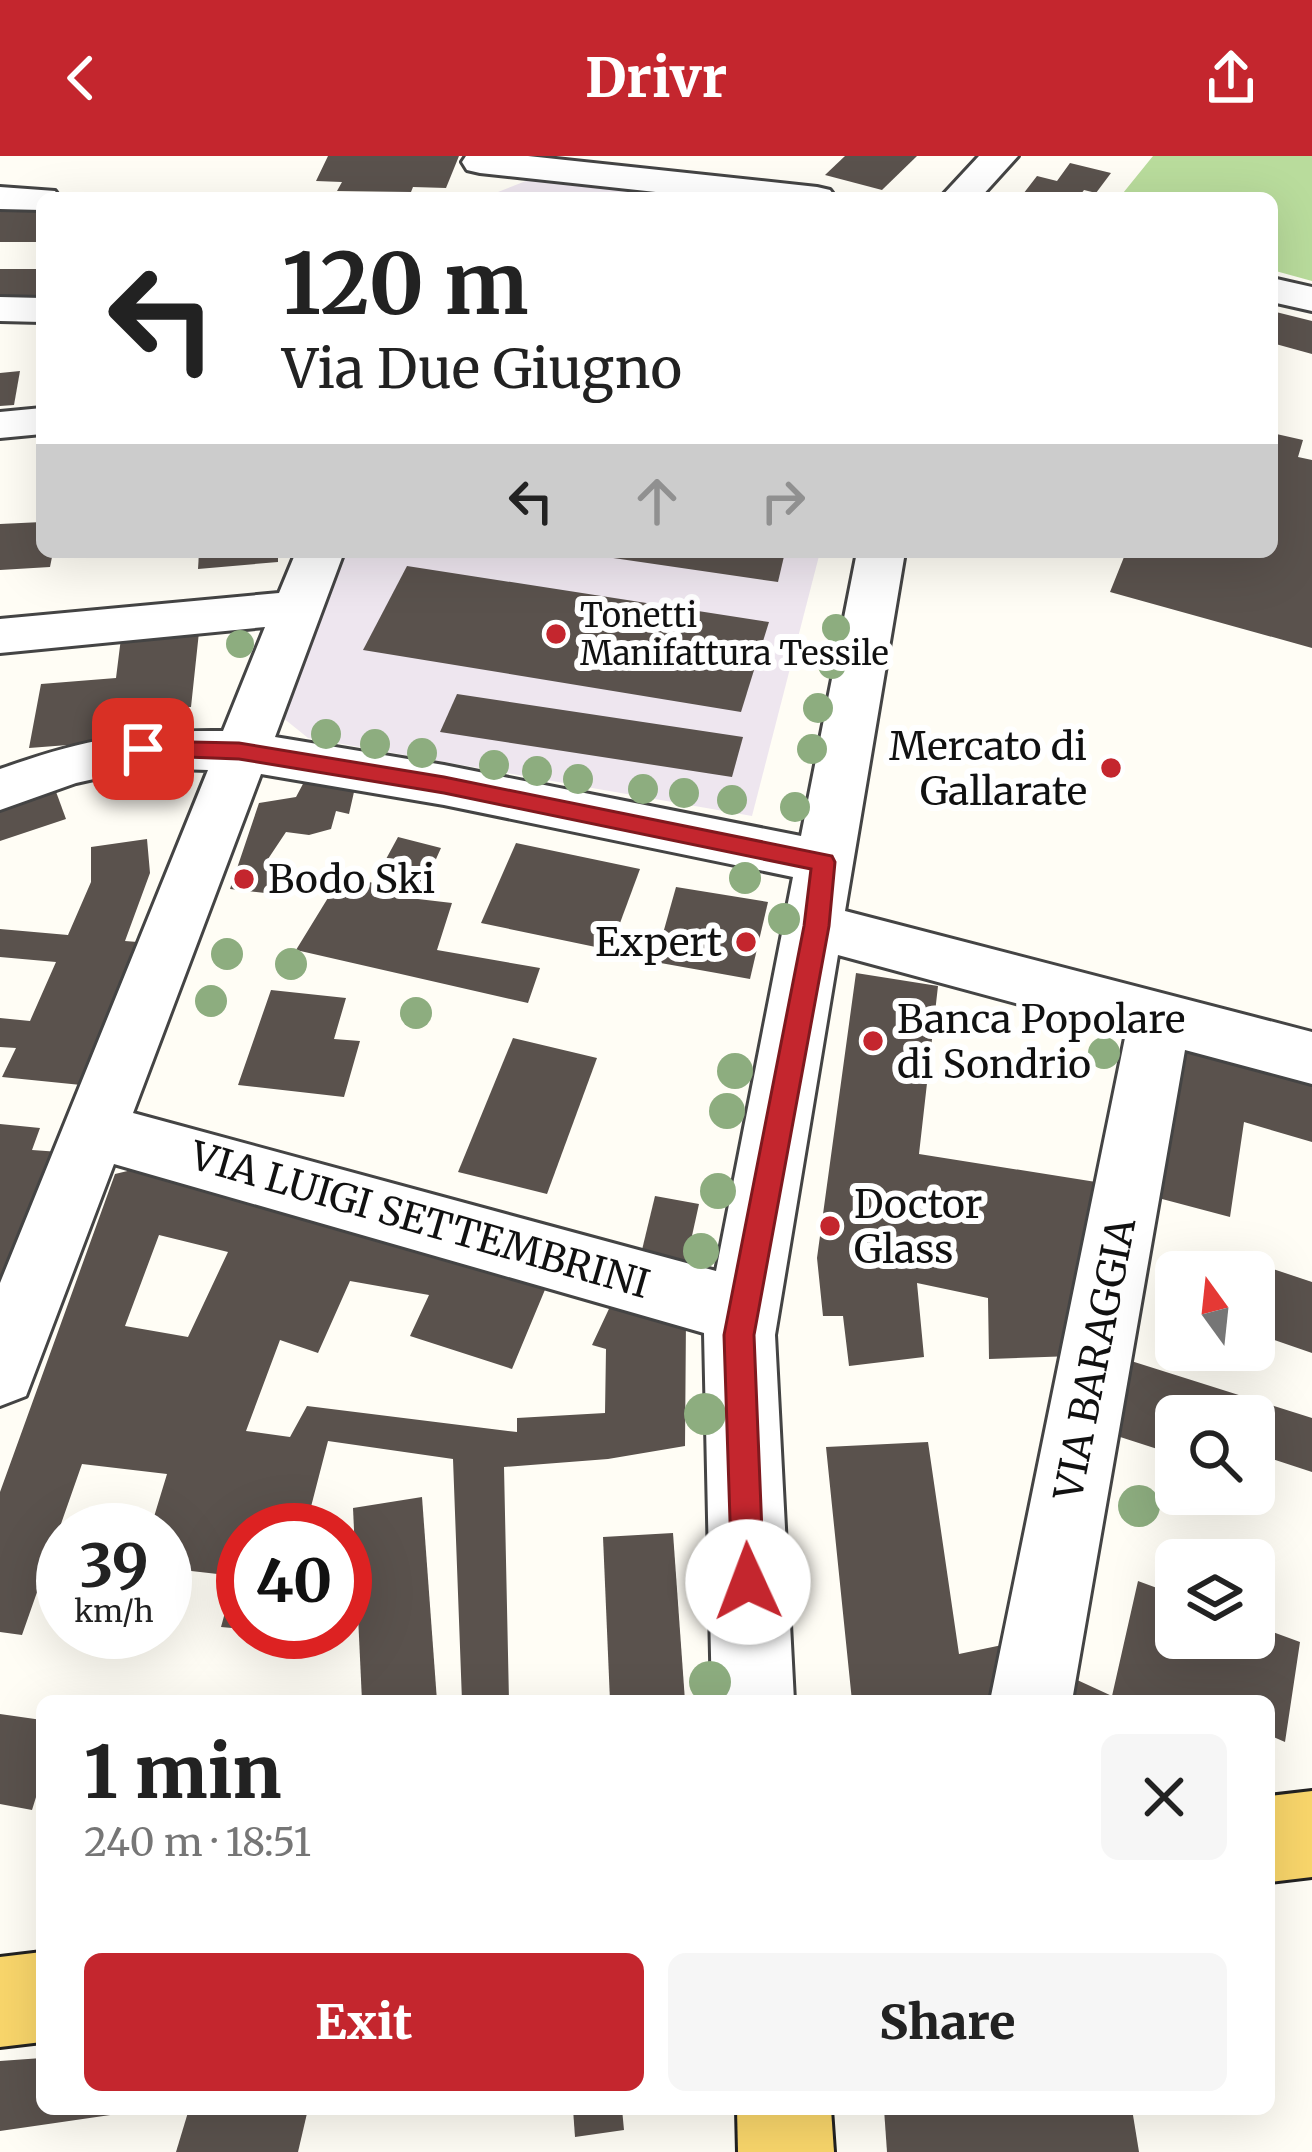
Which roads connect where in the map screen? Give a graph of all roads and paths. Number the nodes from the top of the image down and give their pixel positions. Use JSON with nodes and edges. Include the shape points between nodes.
{"nodes":[{"id":1,"x":1000,"y":156,"type":"edge"},
{"id":2,"x":477,"y":159,"type":"edge"},
{"id":3,"x":460,"y":192,"type":"edge"},
{"id":4,"x":765,"y":192,"type":"edge"},
{"id":5,"x":965,"y":192,"type":"edge"},
{"id":6,"x":0,"y":199,"type":"edge"},
{"id":7,"x":36,"y":199,"type":"edge"},
{"id":8,"x":1278,"y":291,"type":"edge"},
{"id":9,"x":1312,"y":299,"type":"edge"},
{"id":10,"x":0,"y":309,"type":"edge"},
{"id":11,"x":36,"y":310,"type":"edge"},
{"id":12,"x":36,"y":422,"type":"edge"},
{"id":13,"x":0,"y":425,"type":"edge"},
{"id":14,"x":318,"y":558,"type":"edge"},
{"id":15,"x":880,"y":558,"type":"edge"},
{"id":16,"x":297,"y":608,"type":"junction"},
{"id":17,"x":0,"y":636,"type":"edge"},
{"id":18,"x":239,"y":751,"type":"junction"},
{"id":19,"x":0,"y":790,"type":"edge"},
{"id":20,"x":824,"y":862,"type":"junction"},
{"id":21,"x":816,"y":926,"type":"junction"},
{"id":22,"x":1160,"y":1017,"type":"junction"},
{"id":23,"x":1312,"y":1058,"type":"edge"},
{"id":24,"x":94,"y":1130,"type":"junction"},
{"id":25,"x":746,"y":1312,"type":"junction"},
{"id":26,"x":0,"y":1372,"type":"edge"},
{"id":27,"x":753,"y":1695,"type":"edge"},
{"id":28,"x":1032,"y":1695,"type":"edge"},
{"id":29,"x":1312,"y":1834,"type":"edge"},
{"id":30,"x":1275,"y":1838,"type":"edge"},
{"id":31,"x":36,"y":1998,"type":"edge"},
{"id":32,"x":0,"y":2002,"type":"edge"},
{"id":33,"x":784,"y":2115,"type":"edge"},
{"id":34,"x":786,"y":2152,"type":"edge"}],
"edges":[{"from":1,"to":5,"type":"street"},
{"from":2,"to":3,"type":"street"},
{"from":2,"to":4,"type":"street"},
{"from":6,"to":7,"type":"street"},
{"from":8,"to":9,"type":"street"},
{"from":10,"to":11,"type":"street"},
{"from":12,"to":13,"type":"street"},
{"from":14,"to":16,"type":"street"},
{"from":15,"to":20,"type":"street"},
{"from":16,"to":17,"type":"street"},
{"from":16,"to":18,"type":"street"},
{"from":18,"to":19,"type":"street","via":[[143,749]]},
{"from":18,"to":20,"type":"street"},
{"from":18,"to":24,"type":"street"},
{"from":20,"to":21,"type":"street"},
{"from":21,"to":22,"type":"street"},
{"from":21,"to":25,"type":"street"},
{"from":22,"to":23,"type":"street"},
{"from":22,"to":28,"type":"street","name":"VIA BARAGGIA"},
{"from":24,"to":25,"type":"street","name":"VIA LUIGI SETTEMBRINI"},
{"from":24,"to":26,"type":"street"},
{"from":25,"to":27,"type":"street","via":[[739,1335]]},
{"from":29,"to":30,"type":"main road"},
{"from":31,"to":32,"type":"main road"},
{"from":33,"to":34,"type":"main road"}]}
